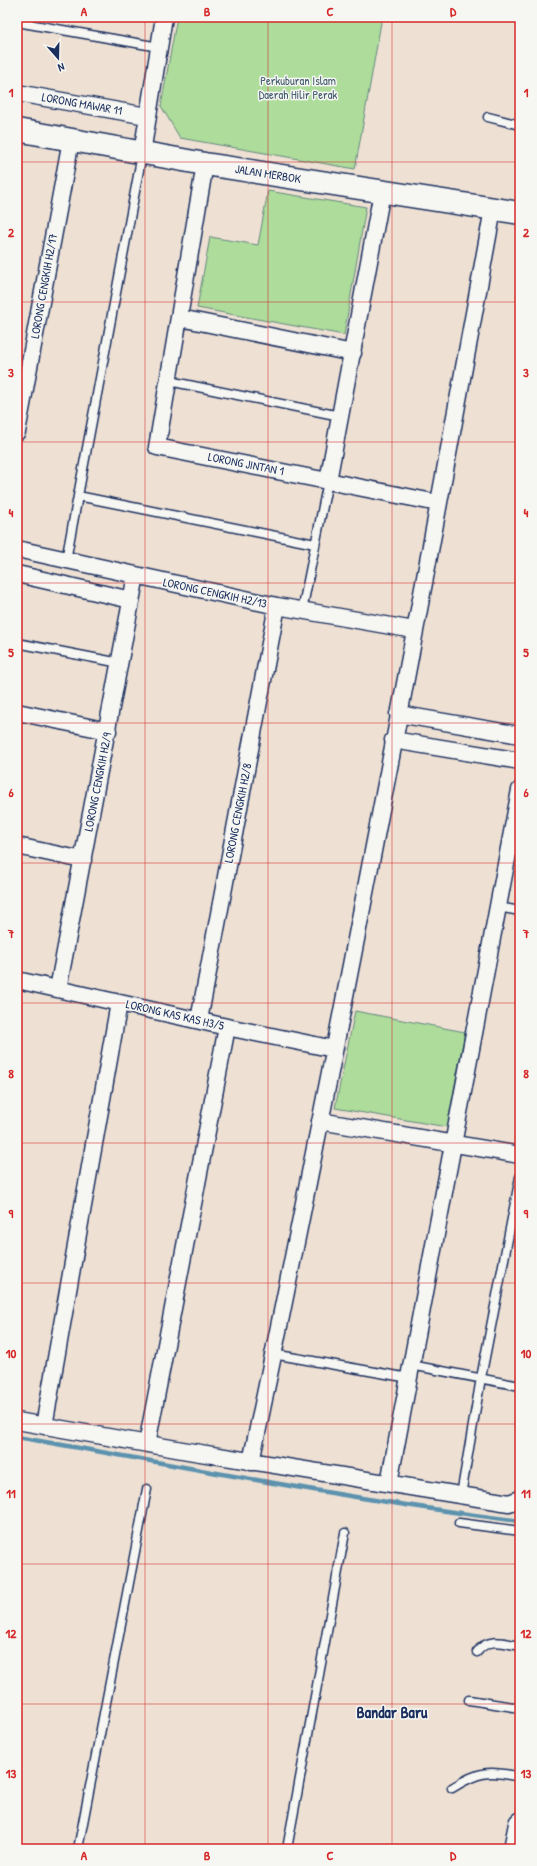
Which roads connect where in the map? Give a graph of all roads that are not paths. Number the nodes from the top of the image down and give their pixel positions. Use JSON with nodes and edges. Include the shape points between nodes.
{"nodes":[{"id":1,"x":164,"y":17,"type":"edge"},
{"id":2,"x":17,"y":22,"type":"edge"},
{"id":3,"x":159,"y":47,"type":"junction"},
{"id":4,"x":17,"y":93,"type":"edge"},
{"id":5,"x":147,"y":116,"type":"junction"},
{"id":6,"x":488,"y":117,"type":"dead end"},
{"id":7,"x":520,"y":125,"type":"edge"},
{"id":8,"x":17,"y":130,"type":"edge"},
{"id":9,"x":71,"y":140,"type":"junction"},
{"id":10,"x":142,"y":153,"type":"junction"},
{"id":11,"x":205,"y":164,"type":"junction"},
{"id":12,"x":382,"y":192,"type":"junction"},
{"id":13,"x":494,"y":209,"type":"junction"},
{"id":14,"x":520,"y":213,"type":"edge"},
{"id":15,"x":180,"y":318,"type":"junction"},
{"id":16,"x":352,"y":353,"type":"junction"},
{"id":17,"x":169,"y":380,"type":"junction"},
{"id":18,"x":340,"y":416,"type":"junction"},
{"id":19,"x":17,"y":432,"type":"edge"},
{"id":20,"x":328,"y":481,"type":"junction"},
{"id":21,"x":78,"y":496,"type":"junction"},
{"id":22,"x":438,"y":503,"type":"junction"},
{"id":23,"x":315,"y":544,"type":"junction"},
{"id":24,"x":17,"y":549,"type":"edge"},
{"id":25,"x":66,"y":560,"type":"junction"},
{"id":26,"x":17,"y":574,"type":"edge"},
{"id":27,"x":136,"y":575,"type":"junction"},
{"id":28,"x":131,"y":600,"type":"junction"},
{"id":29,"x":277,"y":606,"type":"junction"},
{"id":30,"x":302,"y":611,"type":"junction"},
{"id":31,"x":414,"y":630,"type":"junction"},
{"id":32,"x":17,"y":643,"type":"edge"},
{"id":33,"x":120,"y":663,"type":"junction"},
{"id":34,"x":17,"y":712,"type":"edge"},
{"id":35,"x":398,"y":714,"type":"junction"},
{"id":36,"x":108,"y":731,"type":"junction"},
{"id":37,"x":520,"y":735,"type":"edge"},
{"id":38,"x":393,"y":740,"type":"junction"},
{"id":39,"x":520,"y":761,"type":"edge"},
{"id":40,"x":520,"y":790,"type":"edge"},
{"id":41,"x":17,"y":846,"type":"edge"},
{"id":42,"x":83,"y":860,"type":"junction"},
{"id":43,"x":498,"y":907,"type":"junction"},
{"id":44,"x":520,"y":911,"type":"edge"},
{"id":45,"x":17,"y":980,"type":"edge"},
{"id":46,"x":58,"y":989,"type":"junction"},
{"id":47,"x":119,"y":1003,"type":"junction"},
{"id":48,"x":199,"y":1020,"type":"junction"},
{"id":49,"x":227,"y":1027,"type":"junction"},
{"id":50,"x":334,"y":1048,"type":"junction"},
{"id":51,"x":320,"y":1121,"type":"junction"},
{"id":52,"x":454,"y":1144,"type":"junction"},
{"id":53,"x":520,"y":1155,"type":"edge"},
{"id":54,"x":520,"y":1177,"type":"edge"},
{"id":55,"x":273,"y":1354,"type":"junction"},
{"id":56,"x":410,"y":1372,"type":"junction"},
{"id":57,"x":480,"y":1378,"type":"junction"},
{"id":58,"x":520,"y":1386,"type":"edge"},
{"id":59,"x":17,"y":1421,"type":"edge"},
{"id":60,"x":44,"y":1426,"type":"junction"},
{"id":61,"x":147,"y":1444,"type":"junction"},
{"id":62,"x":251,"y":1462,"type":"junction"},
{"id":63,"x":389,"y":1483,"type":"junction"},
{"id":64,"x":147,"y":1489,"type":"dead end"},
{"id":65,"x":461,"y":1495,"type":"junction"},
{"id":66,"x":520,"y":1499,"type":"edge"},
{"id":67,"x":459,"y":1523,"type":"dead end"},
{"id":68,"x":520,"y":1531,"type":"edge"},
{"id":69,"x":345,"y":1533,"type":"dead end"},
{"id":70,"x":520,"y":1646,"type":"edge"},
{"id":71,"x":477,"y":1652,"type":"dead end"},
{"id":72,"x":469,"y":1700,"type":"dead end"},
{"id":73,"x":520,"y":1708,"type":"edge"},
{"id":74,"x":520,"y":1777,"type":"edge"},
{"id":75,"x":452,"y":1788,"type":"dead end"},
{"id":76,"x":520,"y":1824,"type":"edge"},
{"id":77,"x":78,"y":1849,"type":"edge"},
{"id":78,"x":287,"y":1849,"type":"edge"},
{"id":79,"x":515,"y":1849,"type":"edge"}],
"edges":[{"from":1,"to":3,"type":"street"},
{"from":2,"to":3,"type":"lane"},
{"from":3,"to":5,"type":"street"},
{"from":4,"to":5,"type":"street","name":"LORONG MAWAR 11"},
{"from":5,"to":10,"type":"street"},
{"from":6,"to":7,"type":"lane"},
{"from":8,"to":9,"type":"street","name":"JALAN MERBOK"},
{"from":9,"to":10,"type":"street","name":"JALAN MERBOK"},
{"from":9,"to":19,"type":"street","name":"LORONG CENGKIH H2/17"},
{"from":10,"to":11,"type":"street","name":"JALAN MERBOK"},
{"from":10,"to":21,"type":"lane"},
{"from":11,"to":12,"type":"street","name":"JALAN MERBOK"},
{"from":11,"to":15,"type":"street","name":"LORONG JINTAN 1"},
{"from":12,"to":13,"type":"street","name":"JALAN MERBOK"},
{"from":12,"to":16,"type":"street"},
{"from":13,"to":14,"type":"street","name":"JALAN MERBOK"},
{"from":13,"to":22,"type":"street"},
{"from":15,"to":16,"type":"street"},
{"from":15,"to":17,"type":"street","name":"LORONG JINTAN 1"},
{"from":16,"to":18,"type":"street"},
{"from":17,"to":18,"type":"lane"},
{"from":17,"to":20,"type":"street","name":"LORONG JINTAN 1","via":[[157,447]]},
{"from":18,"to":20,"type":"street"},
{"from":20,"to":22,"type":"street"},
{"from":20,"to":23,"type":"lane"},
{"from":21,"to":23,"type":"lane"},
{"from":21,"to":25,"type":"lane"},
{"from":22,"to":31,"type":"street"},
{"from":23,"to":30,"type":"lane"},
{"from":24,"to":25,"type":"street","name":"LORONG CENGKIH H2/13"},
{"from":25,"to":27,"type":"street","name":"LORONG CENGKIH H2/13"},
{"from":26,"to":28,"type":"street"},
{"from":27,"to":28,"type":"street","name":"LORONG CENGKIH H2/9"},
{"from":27,"to":29,"type":"street","name":"LORONG CENGKIH H2/13"},
{"from":28,"to":33,"type":"street","name":"LORONG CENGKIH H2/9"},
{"from":29,"to":30,"type":"street","name":"LORONG CENGKIH H2/13"},
{"from":29,"to":48,"type":"street","name":"LORONG CENGKIH H2/8"},
{"from":30,"to":31,"type":"street","name":"LORONG CENGKIH H2/13"},
{"from":31,"to":35,"type":"street"},
{"from":32,"to":33,"type":"lane"},
{"from":33,"to":36,"type":"street","name":"LORONG CENGKIH H2/9"},
{"from":34,"to":36,"type":"street"},
{"from":35,"to":37,"type":"street"},
{"from":35,"to":38,"type":"street"},
{"from":36,"to":42,"type":"street","name":"LORONG CENGKIH H2/9"},
{"from":38,"to":39,"type":"street"},
{"from":38,"to":50,"type":"street"},
{"from":40,"to":43,"type":"street"},
{"from":41,"to":42,"type":"street"},
{"from":42,"to":46,"type":"street","name":"LORONG CENGKIH H2/9"},
{"from":43,"to":44,"type":"lane"},
{"from":43,"to":52,"type":"street"},
{"from":45,"to":46,"type":"street","name":"LORONG KAS KAS H3/5"},
{"from":46,"to":47,"type":"street","name":"LORONG KAS KAS H3/5"},
{"from":47,"to":48,"type":"street","name":"LORONG KAS KAS H3/5"},
{"from":47,"to":60,"type":"street"},
{"from":48,"to":49,"type":"street","name":"LORONG KAS KAS H3/5"},
{"from":49,"to":50,"type":"street","name":"LORONG KAS KAS H3/5"},
{"from":49,"to":61,"type":"street"},
{"from":50,"to":51,"type":"street"},
{"from":51,"to":52,"type":"street"},
{"from":51,"to":55,"type":"street"},
{"from":52,"to":53,"type":"street"},
{"from":52,"to":56,"type":"street"},
{"from":54,"to":57,"type":"lane"},
{"from":55,"to":56,"type":"lane"},
{"from":55,"to":62,"type":"street"},
{"from":56,"to":57,"type":"lane"},
{"from":56,"to":63,"type":"street"},
{"from":57,"to":58,"type":"lane"},
{"from":57,"to":65,"type":"lane"},
{"from":59,"to":60,"type":"street"},
{"from":60,"to":61,"type":"street"},
{"from":61,"to":62,"type":"street"},
{"from":62,"to":63,"type":"street"},
{"from":63,"to":65,"type":"street"},
{"from":64,"to":77,"type":"lane"},
{"from":65,"to":66,"type":"street","via":[[509,1503]]},
{"from":67,"to":68,"type":"lane"},
{"from":69,"to":78,"type":"lane"},
{"from":70,"to":71,"type":"lane","via":[[493,1641],[482,1645]]},
{"from":72,"to":73,"type":"lane"},
{"from":74,"to":75,"type":"lane","via":[[492,1772],[471,1776]]},
{"from":76,"to":79,"type":"street"}]}
